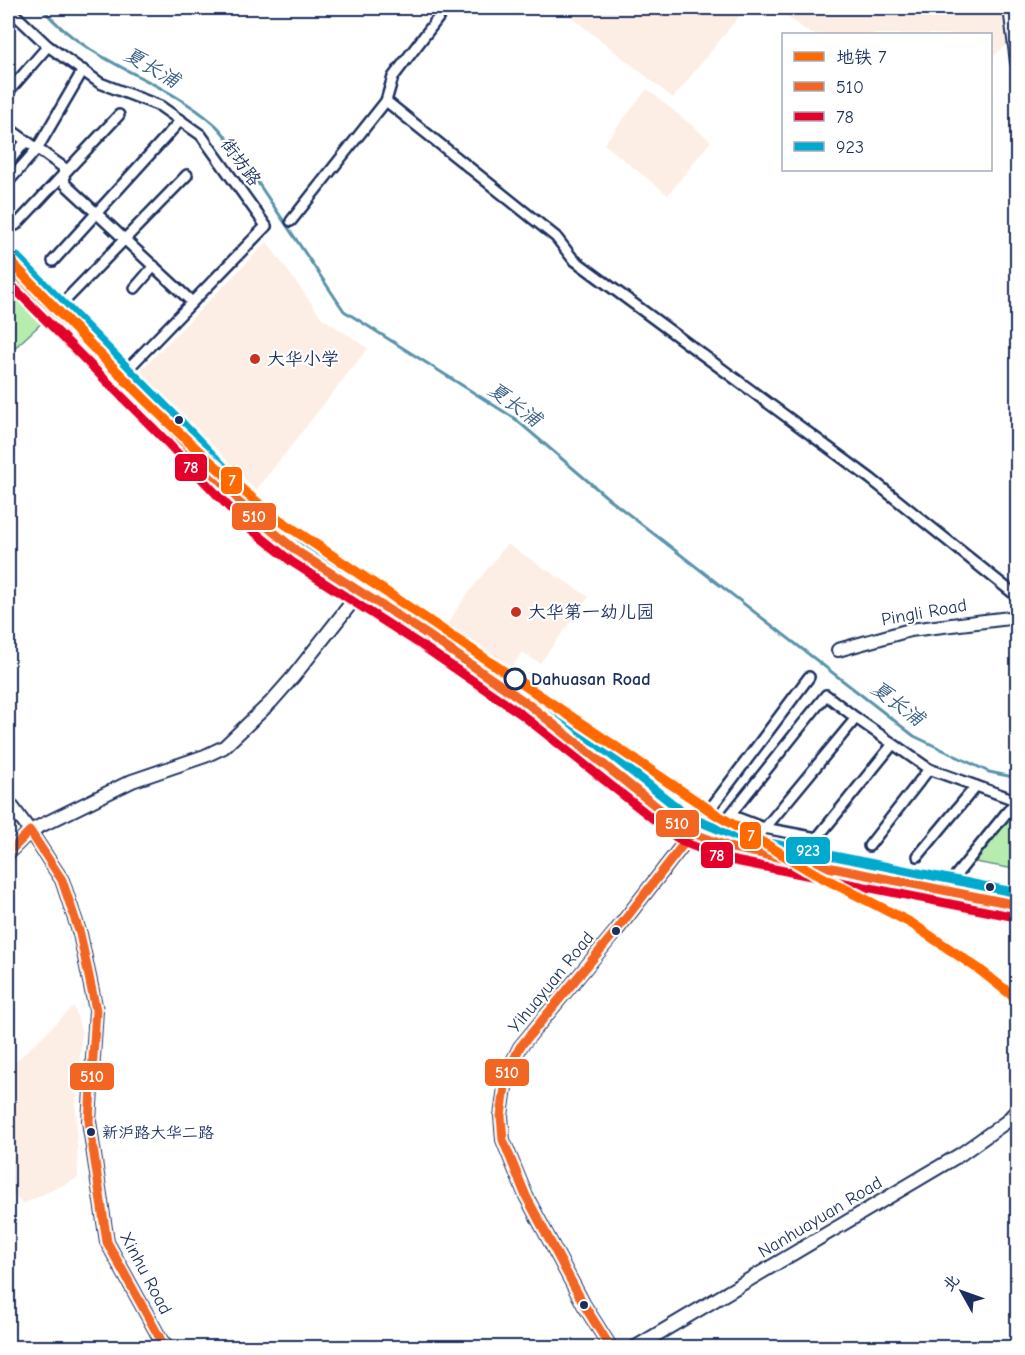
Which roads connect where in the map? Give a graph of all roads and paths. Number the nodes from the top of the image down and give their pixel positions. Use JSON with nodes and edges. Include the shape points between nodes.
{"nodes":[{"id":1,"x":8,"y":8,"type":"edge"},
{"id":2,"x":16,"y":8,"type":"edge"},
{"id":3,"x":443,"y":8,"type":"edge"},
{"id":4,"x":1011,"y":8,"type":"edge"},
{"id":5,"x":21,"y":19,"type":"junction"},
{"id":6,"x":48,"y":46,"type":"junction"},
{"id":7,"x":1017,"y":62,"type":"edge"},
{"id":8,"x":83,"y":70,"type":"junction"},
{"id":9,"x":8,"y":92,"type":"edge"},
{"id":10,"x":386,"y":101,"type":"junction"},
{"id":11,"x":119,"y":115,"type":"dead end"},
{"id":12,"x":181,"y":120,"type":"junction"},
{"id":13,"x":8,"y":128,"type":"edge"},
{"id":14,"x":26,"y":141,"type":"junction"},
{"id":15,"x":37,"y":149,"type":"junction"},
{"id":16,"x":8,"y":163,"type":"edge"},
{"id":17,"x":64,"y":174,"type":"junction"},
{"id":18,"x":187,"y":175,"type":"dead end"},
{"id":19,"x":8,"y":182,"type":"edge"},
{"id":20,"x":97,"y":213,"type":"junction"},
{"id":21,"x":291,"y":221,"type":"dead end"},
{"id":22,"x":16,"y":225,"type":"dead end"},
{"id":23,"x":126,"y":240,"type":"junction"},
{"id":24,"x":53,"y":261,"type":"dead end"},
{"id":25,"x":8,"y":265,"type":"edge"},
{"id":26,"x":154,"y":266,"type":"junction"},
{"id":27,"x":135,"y":288,"type":"dead end"},
{"id":28,"x":192,"y":302,"type":"junction"},
{"id":29,"x":54,"y":312,"type":"junction"},
{"id":30,"x":119,"y":378,"type":"junction"},
{"id":31,"x":360,"y":592,"type":"junction"},
{"id":32,"x":1017,"y":597,"type":"edge"},
{"id":33,"x":1017,"y":617,"type":"edge"},
{"id":34,"x":838,"y":650,"type":"dead end"},
{"id":35,"x":809,"y":677,"type":"dead end"},
{"id":36,"x":856,"y":718,"type":"junction"},
{"id":37,"x":893,"y":744,"type":"junction"},
{"id":38,"x":929,"y":769,"type":"junction"},
{"id":39,"x":975,"y":786,"type":"junction"},
{"id":40,"x":8,"y":801,"type":"edge"},
{"id":41,"x":1017,"y":801,"type":"edge"},
{"id":42,"x":764,"y":828,"type":"junction"},
{"id":43,"x":30,"y":831,"type":"junction"},
{"id":44,"x":692,"y":833,"type":"junction"},
{"id":45,"x":869,"y":846,"type":"dead end"},
{"id":46,"x":746,"y":850,"type":"junction"},
{"id":47,"x":8,"y":852,"type":"edge"},
{"id":48,"x":918,"y":856,"type":"dead end"},
{"id":49,"x":944,"y":890,"type":"junction"},
{"id":50,"x":1017,"y":905,"type":"edge"},
{"id":51,"x":1017,"y":1109,"type":"edge"},
{"id":52,"x":170,"y":1347,"type":"edge"},
{"id":53,"x":610,"y":1347,"type":"edge"},
{"id":54,"x":634,"y":1347,"type":"edge"}],
"edges":[{"from":1,"to":5,"type":"street","name":"街坊路"},
{"from":2,"to":5,"type":"street"},
{"from":3,"to":10,"type":"street","via":[[393,76]]},
{"from":4,"to":7,"type":"main road"},
{"from":5,"to":6,"type":"street","name":"街坊路"},
{"from":6,"to":8,"type":"street","name":"街坊路"},
{"from":6,"to":9,"type":"street"},
{"from":8,"to":12,"type":"street","name":"街坊路"},
{"from":8,"to":15,"type":"street"},
{"from":10,"to":21,"type":"street"},
{"from":10,"to":32,"type":"street","via":[[556,237],[573,259],[871,479]]},
{"from":11,"to":17,"type":"street"},
{"from":12,"to":20,"type":"street"},
{"from":12,"to":28,"type":"street","name":"街坊路","via":[[201,135],[266,226]]},
{"from":13,"to":14,"type":"street"},
{"from":14,"to":15,"type":"street"},
{"from":14,"to":16,"type":"street"},
{"from":15,"to":17,"type":"street","via":[[63,167]]},
{"from":15,"to":19,"type":"street"},
{"from":17,"to":20,"type":"street","via":[[66,183]]},
{"from":17,"to":22,"type":"street"},
{"from":18,"to":23,"type":"street"},
{"from":20,"to":23,"type":"street"},
{"from":20,"to":24,"type":"street"},
{"from":23,"to":26,"type":"street"},
{"from":23,"to":29,"type":"street"},
{"from":25,"to":29,"type":"main road"},
{"from":26,"to":27,"type":"street"},
{"from":26,"to":28,"type":"street"},
{"from":28,"to":30,"type":"street","name":"街坊路"},
{"from":29,"to":30,"type":"main road"},
{"from":30,"to":31,"type":"main road","via":[[254,516],[298,552]]},
{"from":31,"to":43,"type":"street","via":[[293,676],[224,747],[132,781]]},
{"from":31,"to":44,"type":"main road","via":[[528,704]]},
{"from":33,"to":34,"type":"street","name":"Pingli Road","via":[[910,630]]},
{"from":35,"to":44,"type":"street","name":"Yihuayuan Road"},
{"from":36,"to":37,"type":"street"},
{"from":36,"to":42,"type":"street"},
{"from":36,"to":42,"type":"street","via":[[826,695],[730,815]]},
{"from":37,"to":38,"type":"street"},
{"from":37,"to":42,"type":"street","via":[[817,838]]},
{"from":38,"to":39,"type":"street"},
{"from":38,"to":45,"type":"street"},
{"from":39,"to":41,"type":"street"},
{"from":39,"to":48,"type":"street"},
{"from":40,"to":43,"type":"street","name":"Xinhu Road"},
{"from":41,"to":49,"type":"street"},
{"from":42,"to":46,"type":"street"},
{"from":43,"to":47,"type":"street"},
{"from":43,"to":52,"type":"street","name":"Xinhu Road","via":[[62,880],[80,934],[96,1010],[88,1122],[106,1242],[162,1342]]},
{"from":44,"to":46,"type":"main road"},
{"from":44,"to":53,"type":"street","name":"Yihuayuan Road","via":[[520,1047],[507,1073],[501,1116],[503,1140],[526,1196]]},
{"from":46,"to":49,"type":"main road"},
{"from":49,"to":50,"type":"main road"},
{"from":51,"to":54,"type":"street","name":"Nanhuayuan Road","via":[[1006,1122],[962,1154]]}]}
